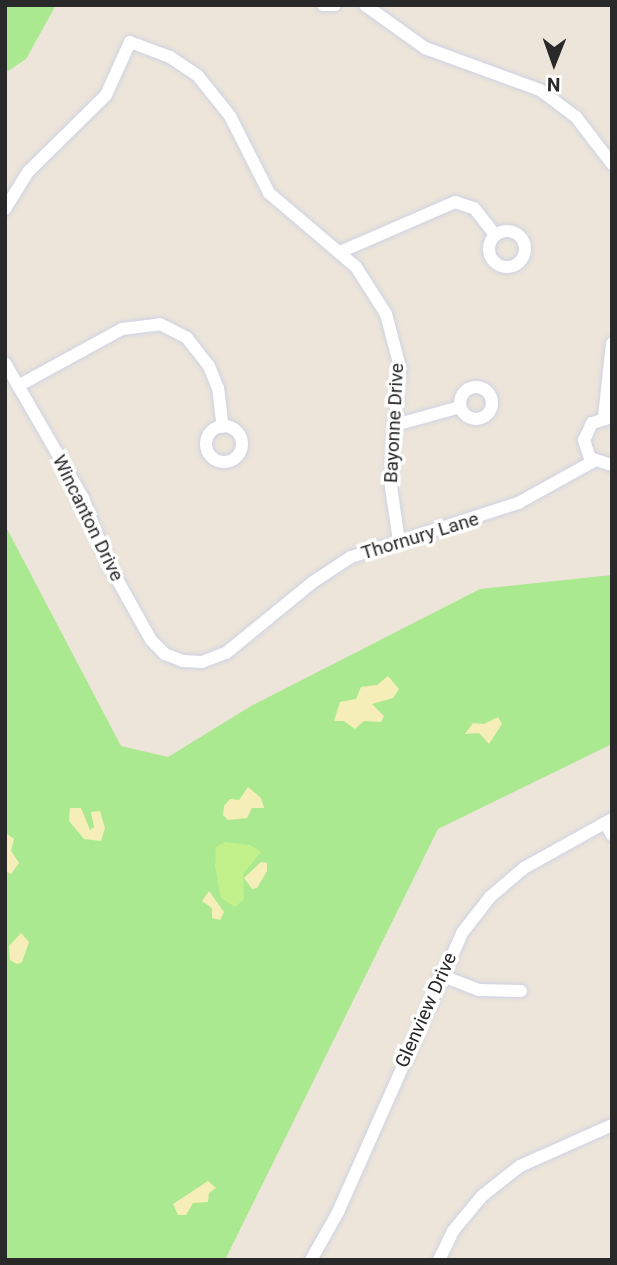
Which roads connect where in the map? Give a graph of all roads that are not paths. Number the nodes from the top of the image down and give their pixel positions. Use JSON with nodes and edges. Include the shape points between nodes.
{"nodes":[{"id":1,"x":323,"y":5,"type":"edge"},
{"id":2,"x":335,"y":5,"type":"edge"},
{"id":3,"x":365,"y":5,"type":"edge"},
{"id":4,"x":612,"y":164,"type":"edge"},
{"id":5,"x":5,"y":209,"type":"edge"},
{"id":6,"x":495,"y":236,"type":"dead end"},
{"id":7,"x":340,"y":252,"type":"junction"},
{"id":8,"x":612,"y":343,"type":"edge"},
{"id":9,"x":5,"y":363,"type":"edge"},
{"id":10,"x":18,"y":386,"type":"junction"},
{"id":11,"x":460,"y":407,"type":"dead end"},
{"id":12,"x":608,"y":417,"type":"edge"},
{"id":13,"x":395,"y":425,"type":"junction"},
{"id":14,"x":223,"y":427,"type":"dead end"},
{"id":15,"x":594,"y":461,"type":"junction"},
{"id":16,"x":612,"y":465,"type":"edge"},
{"id":17,"x":399,"y":541,"type":"junction"},
{"id":18,"x":183,"y":661,"type":"joint"},
{"id":19,"x":608,"y":821,"type":"edge"},
{"id":20,"x":612,"y":835,"type":"edge"},
{"id":21,"x":440,"y":975,"type":"junction"},
{"id":22,"x":521,"y":991,"type":"dead end"},
{"id":23,"x":612,"y":1125,"type":"edge"},
{"id":24,"x":311,"y":1260,"type":"edge"},
{"id":25,"x":439,"y":1260,"type":"edge"}],
"edges":[{"from":1,"to":2,"type":"street"},
{"from":3,"to":4,"type":"street","via":[[425,48],[540,90],[576,117]]},
{"from":5,"to":7,"type":"street","name":"Bayonne Drive","via":[[35,164],[106,95],[130,42],[170,57],[211,88],[269,193]]},
{"from":6,"to":7,"type":"street","via":[[474,208],[458,202]]},
{"from":7,"to":13,"type":"street","name":"Bayonne Drive","via":[[368,282],[393,331],[400,367]]},
{"from":8,"to":12,"type":"street"},
{"from":9,"to":10,"type":"street","name":"Wincanton Drive"},
{"from":10,"to":14,"type":"street","via":[[122,329],[160,324],[187,338],[209,366],[218,388]]},
{"from":10,"to":18,"type":"street","name":"Wincanton Drive","via":[[83,498],[108,563],[150,640],[165,654]]},
{"from":11,"to":13,"type":"street"},
{"from":12,"to":15,"type":"street","via":[[592,424],[584,435],[585,450]]},
{"from":13,"to":17,"type":"street","name":"Bayonne Drive","via":[[390,480]]},
{"from":15,"to":16,"type":"street"},
{"from":15,"to":17,"type":"street","name":"Thornury Lane","via":[[518,503]]},
{"from":17,"to":18,"type":"street","name":"Thornury Lane","via":[[331,568],[221,656]]},
{"from":19,"to":20,"type":"street"},
{"from":19,"to":21,"type":"street","name":"Glenview Drive","via":[[524,868],[490,897],[462,933]]},
{"from":21,"to":22,"type":"street","via":[[479,990]]},
{"from":21,"to":24,"type":"street","name":"Glenview Drive","via":[[338,1212]]},
{"from":23,"to":25,"type":"street","via":[[520,1166],[482,1196],[453,1231]]}]}
